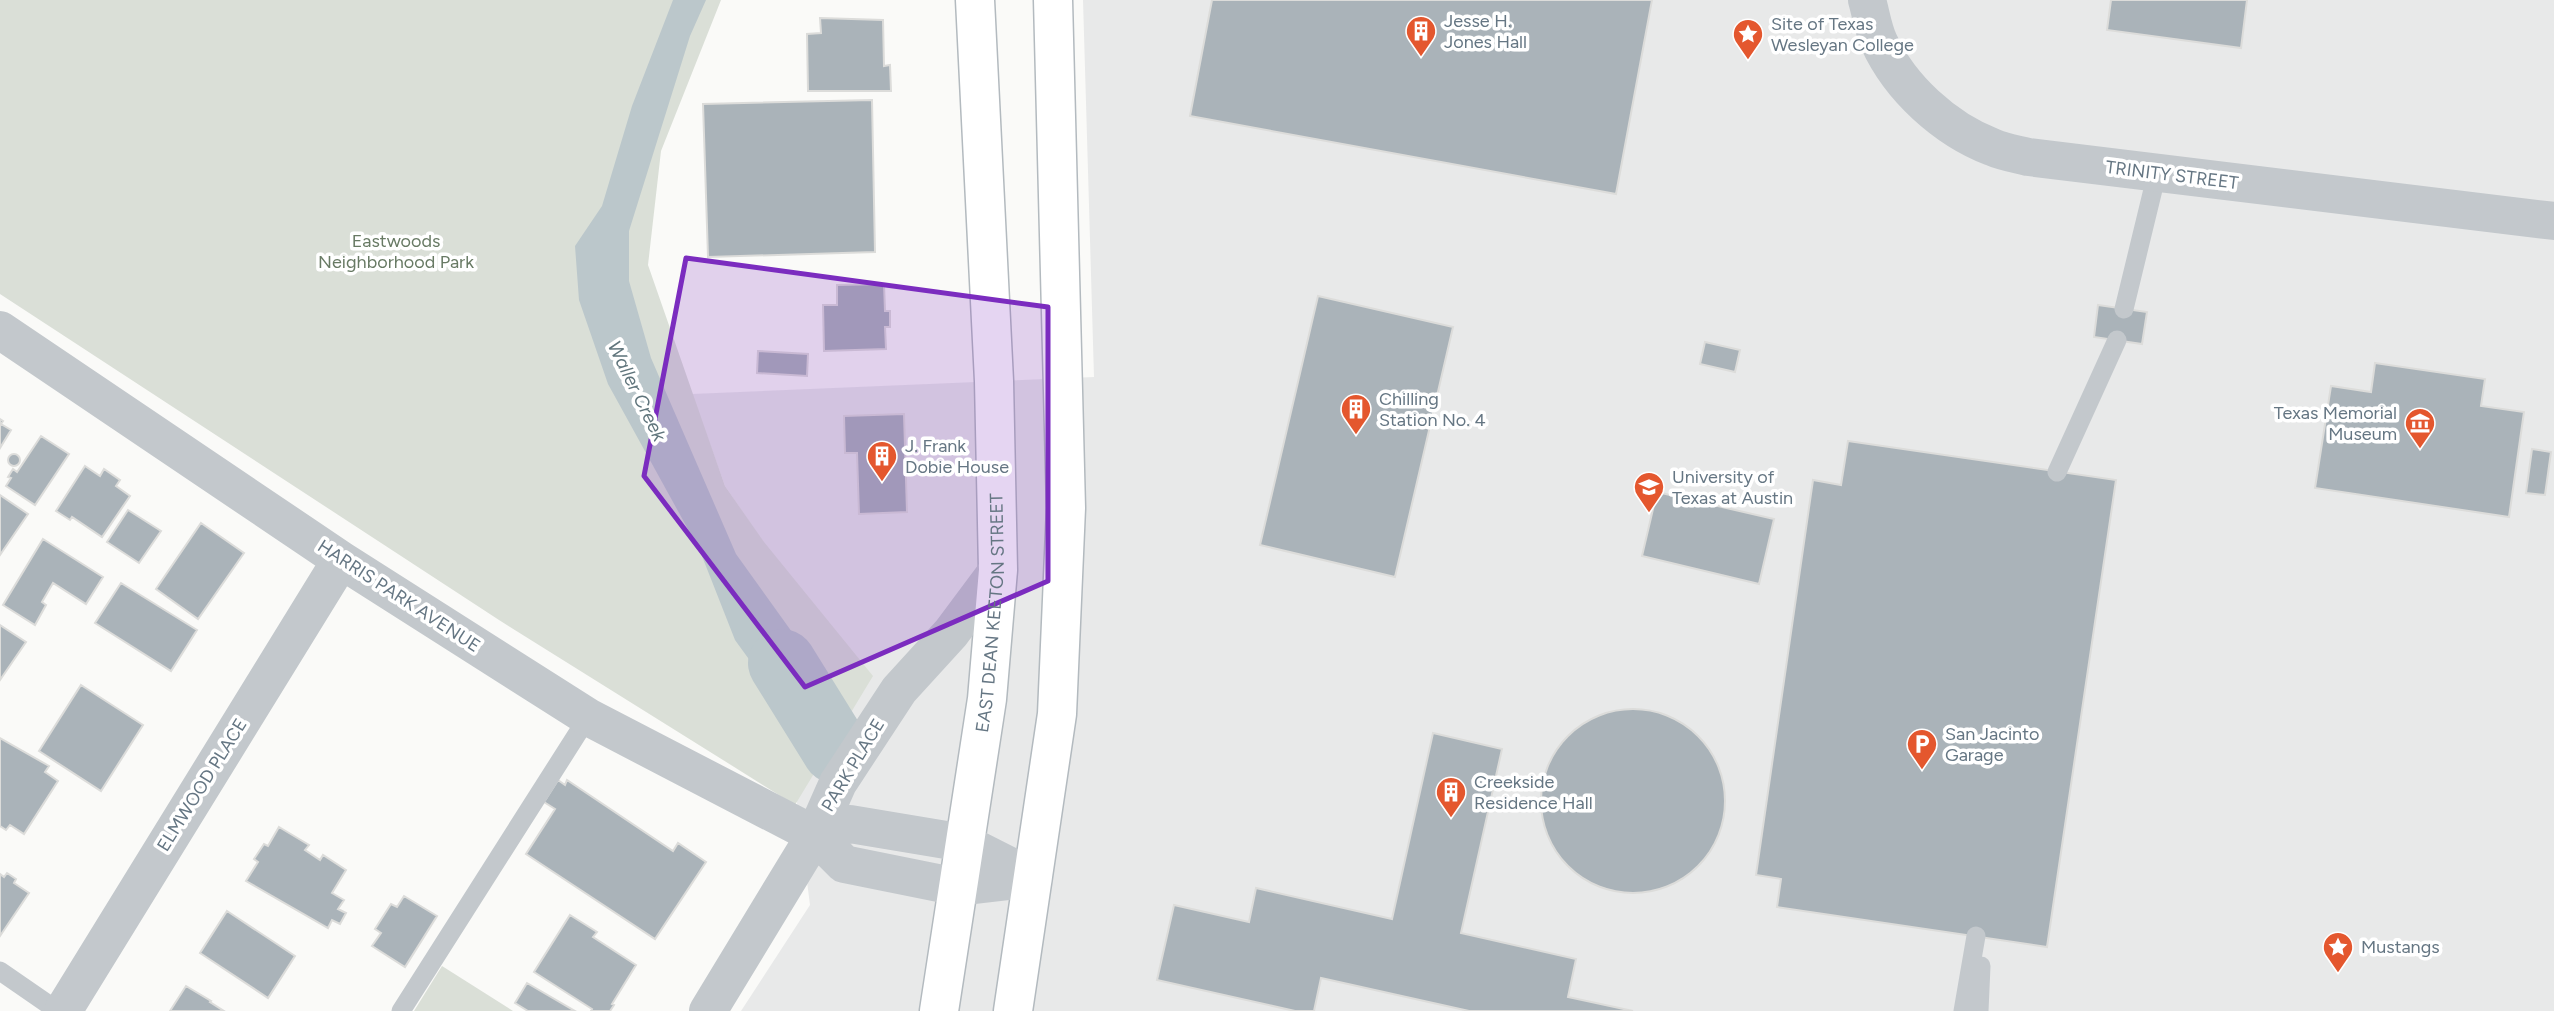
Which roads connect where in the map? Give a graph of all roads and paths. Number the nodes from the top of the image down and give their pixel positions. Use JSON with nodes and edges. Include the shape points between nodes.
{"nodes":[{"id":1,"x":975,"y":0,"type":"edge"},
{"id":2,"x":1053,"y":0,"type":"edge"},
{"id":3,"x":1867,"y":0,"type":"edge"},
{"id":4,"x":2157,"y":173,"type":"junction"},
{"id":5,"x":2554,"y":221,"type":"edge"},
{"id":6,"x":2124,"y":309,"type":"dead end"},
{"id":7,"x":0,"y":330,"type":"edge"},
{"id":8,"x":2117,"y":340,"type":"dead end"},
{"id":9,"x":2057,"y":472,"type":"dead end"},
{"id":10,"x":341,"y":560,"type":"junction"},
{"id":11,"x":998,"y":570,"type":"junction"},
{"id":12,"x":588,"y":717,"type":"junction"},
{"id":13,"x":815,"y":835,"type":"junction"},
{"id":14,"x":964,"y":843,"type":"junction"},
{"id":15,"x":1033,"y":878,"type":"junction"},
{"id":16,"x":958,"y":887,"type":"junction"},
{"id":17,"x":0,"y":971,"type":"edge"},
{"id":18,"x":61,"y":1011,"type":"edge"},
{"id":19,"x":401,"y":1011,"type":"edge"},
{"id":20,"x":708,"y":1011,"type":"edge"},
{"id":21,"x":939,"y":1011,"type":"edge"},
{"id":22,"x":1013,"y":1011,"type":"edge"},
{"id":23,"x":1963,"y":1011,"type":"edge"},
{"id":24,"x":1979,"y":1011,"type":"edge"}],
"edges":[{"from":1,"to":11,"type":"main road","name":"EAST DEAN KEETON STREET","via":[[994,380]]},
{"from":2,"to":15,"type":"main road","via":[[1066,508],[1057,714]]},
{"from":3,"to":4,"type":"street","name":"TRINITY STREET","via":[[1878,40],[1896,73],[1960,132],[1993,148],[2028,157]]},
{"from":4,"to":5,"type":"street","name":"TRINITY STREET"},
{"from":4,"to":6,"type":"lane"},
{"from":7,"to":10,"type":"street","name":"HARRIS PARK AVENUE"},
{"from":8,"to":9,"type":"lane"},
{"from":10,"to":12,"type":"street","name":"HARRIS PARK AVENUE"},
{"from":10,"to":18,"type":"street","name":"ELMWOOD PLACE"},
{"from":11,"to":13,"type":"street","name":"PARK PLACE","via":[[951,633],[899,690],[838,783]]},
{"from":11,"to":14,"type":"main road","name":"EAST DEAN KEETON STREET","via":[[987,699]]},
{"from":12,"to":13,"type":"street","name":"HARRIS PARK AVENUE"},
{"from":12,"to":19,"type":"lane"},
{"from":13,"to":14,"type":"street","via":[[850,824]]},
{"from":13,"to":16,"type":"street","name":"HARRIS PARK AVENUE","via":[[844,864]]},
{"from":13,"to":20,"type":"street","name":"PARK PLACE"},
{"from":14,"to":15,"type":"street"},
{"from":14,"to":16,"type":"main road","name":"EAST DEAN KEETON STREET"},
{"from":15,"to":16,"type":"street","name":"HARRIS PARK AVENUE"},
{"from":15,"to":22,"type":"main road"},
{"from":16,"to":21,"type":"main road","name":"EAST DEAN KEETON STREET"},
{"from":17,"to":18,"type":"lane"},
{"from":23,"to":24,"type":"lane","via":[[1979,937]]}]}
